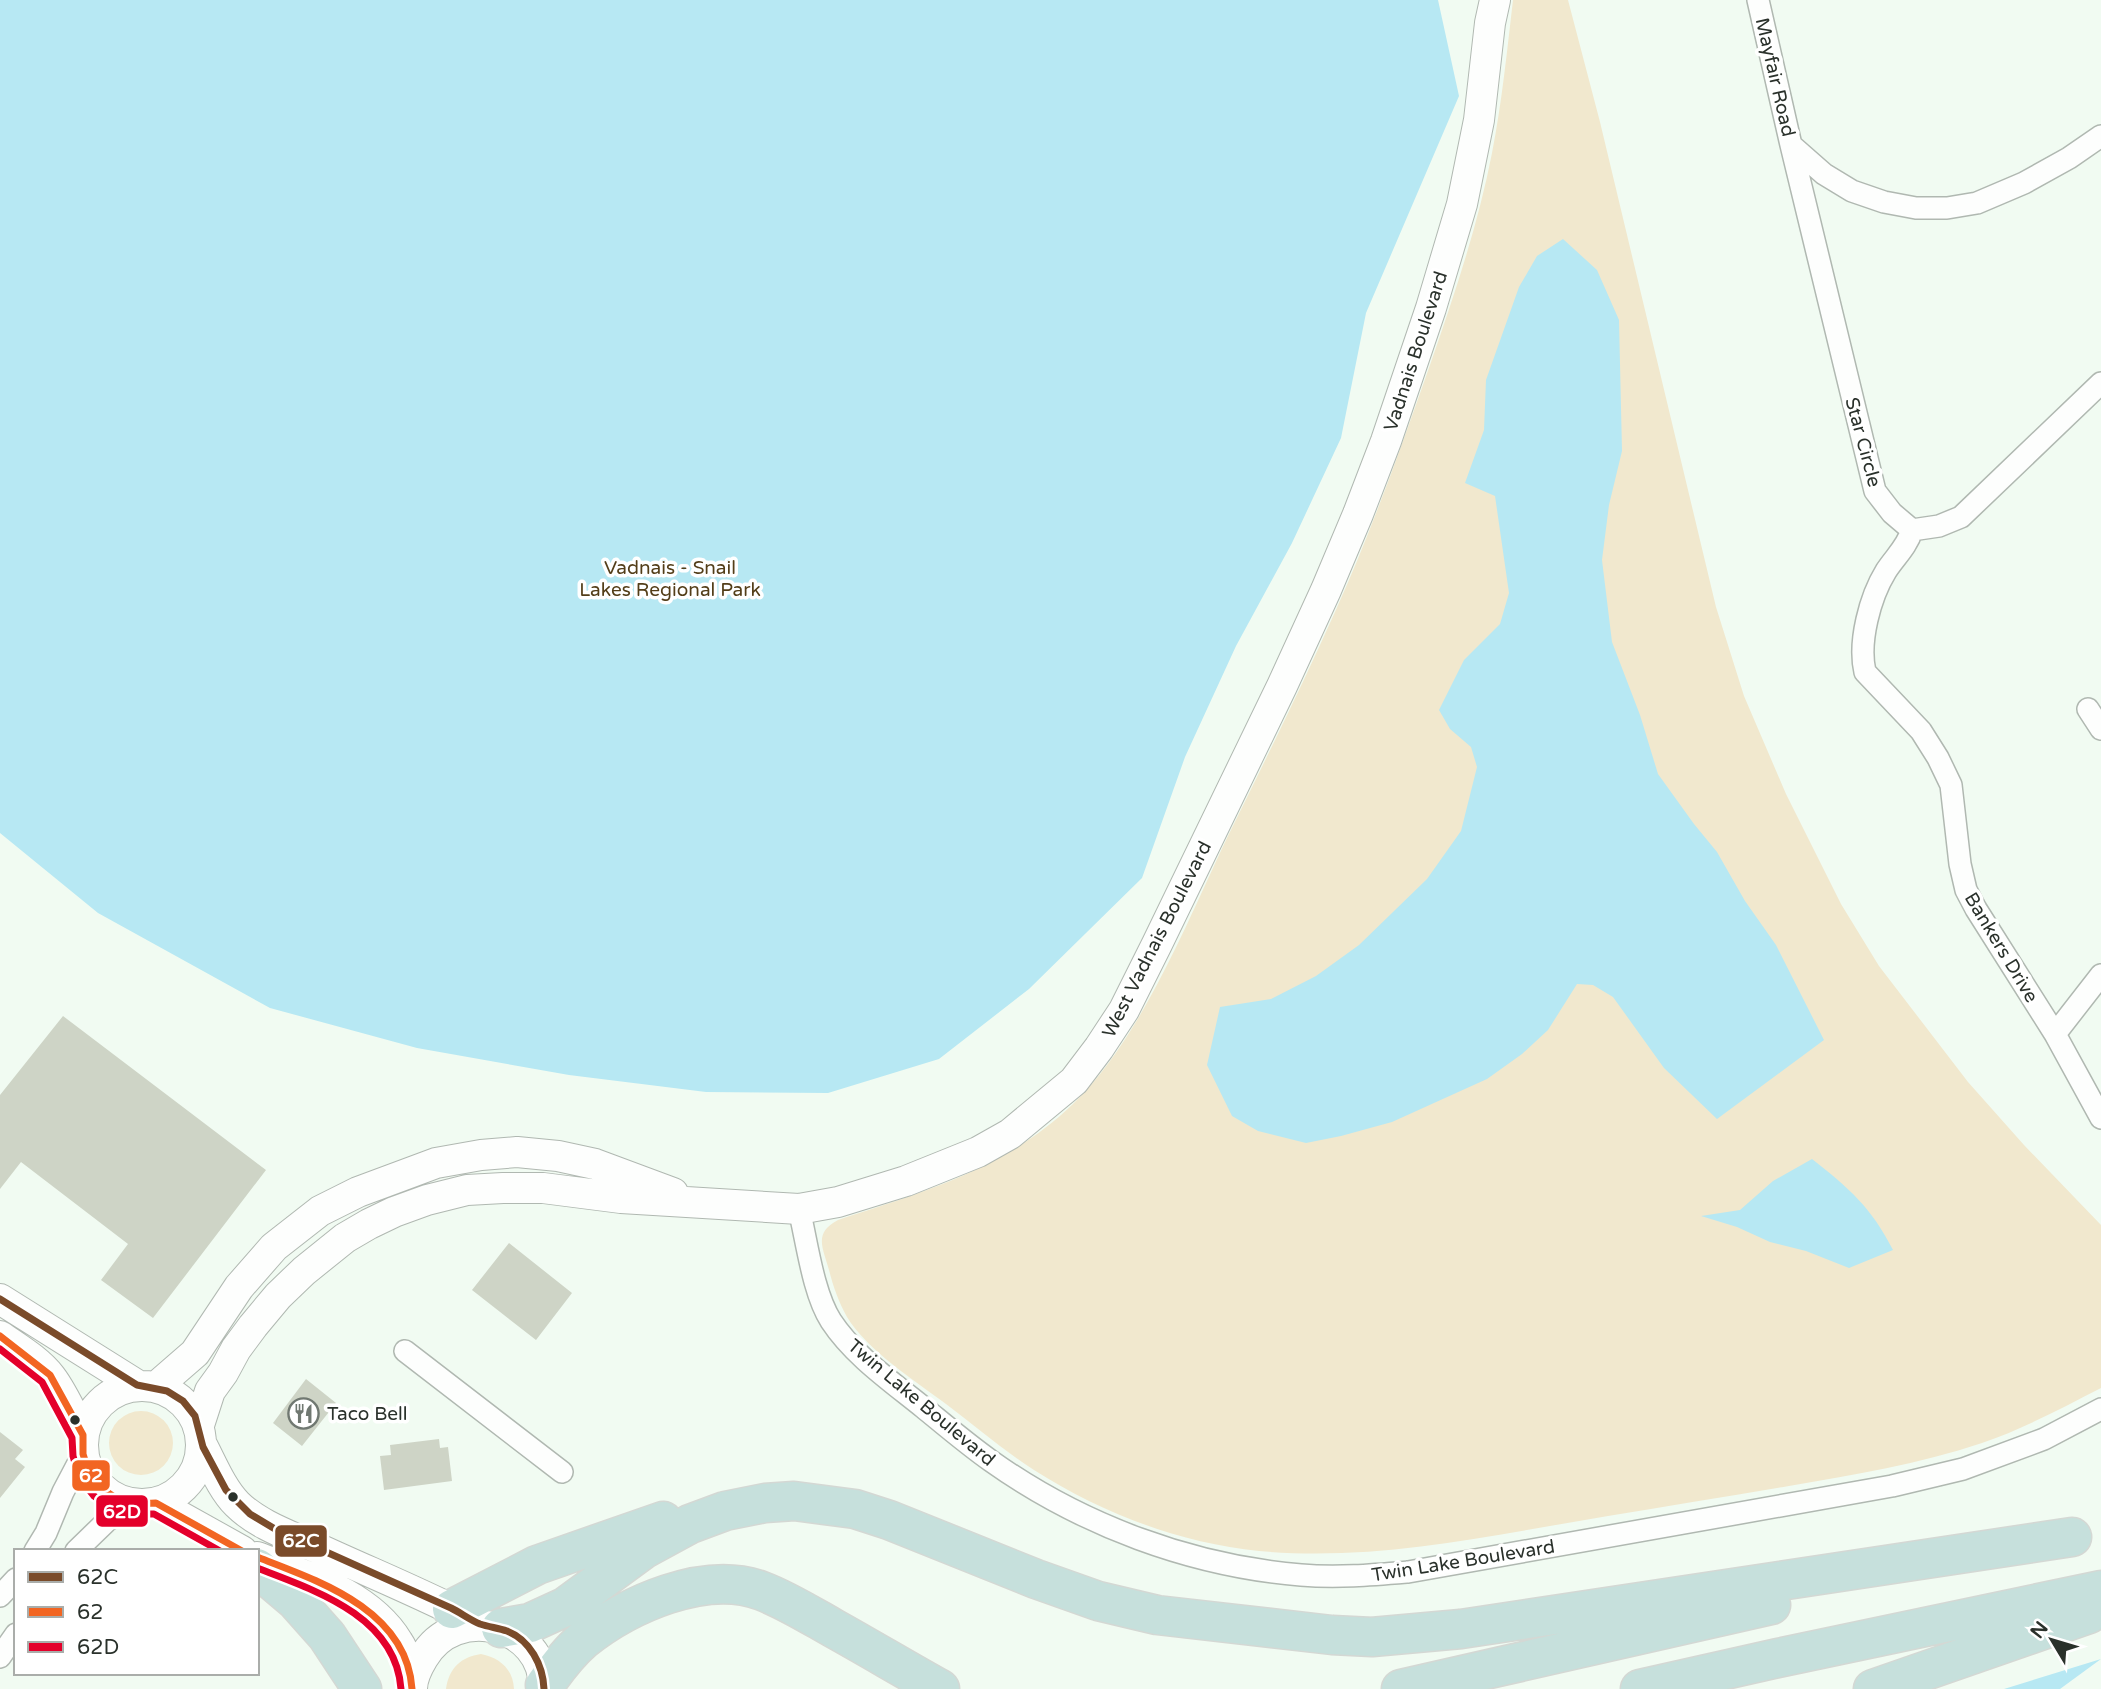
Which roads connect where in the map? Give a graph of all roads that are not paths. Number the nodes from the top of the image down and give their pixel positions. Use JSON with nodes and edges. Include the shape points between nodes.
{"nodes":[{"id":1,"x":1495,"y":0,"type":"edge"},
{"id":2,"x":1758,"y":0,"type":"edge"},
{"id":3,"x":2101,"y":136,"type":"edge"},
{"id":4,"x":1791,"y":145,"type":"junction"},
{"id":5,"x":2101,"y":383,"type":"edge"},
{"id":6,"x":1912,"y":530,"type":"junction"},
{"id":7,"x":1282,"y":686,"type":"joint"},
{"id":8,"x":2088,"y":709,"type":"dead end"},
{"id":9,"x":2101,"y":729,"type":"edge"},
{"id":10,"x":2101,"y":975,"type":"edge"},
{"id":11,"x":2055,"y":1034,"type":"junction"},
{"id":12,"x":2101,"y":1118,"type":"edge"},
{"id":13,"x":696,"y":1202,"type":"junction"},
{"id":14,"x":799,"y":1209,"type":"junction"},
{"id":15,"x":0,"y":1299,"type":"edge"},
{"id":16,"x":0,"y":1336,"type":"edge"},
{"id":17,"x":405,"y":1351,"type":"dead end"},
{"id":18,"x":147,"y":1385,"type":"junction"},
{"id":19,"x":2101,"y":1409,"type":"edge"},
{"id":20,"x":200,"y":1435,"type":"junction"},
{"id":21,"x":83,"y":1444,"type":"junction"},
{"id":22,"x":562,"y":1472,"type":"dead end"},
{"id":23,"x":794,"y":1501,"type":"junction"},
{"id":24,"x":146,"y":1504,"type":"junction"},
{"id":25,"x":2087,"y":1534,"type":"edge"},
{"id":26,"x":36,"y":1549,"type":"edge"},
{"id":27,"x":78,"y":1549,"type":"edge"},
{"id":28,"x":233,"y":1549,"type":"edge"},
{"id":29,"x":259,"y":1560,"type":"edge"},
{"id":30,"x":259,"y":1568,"type":"edge"},
{"id":31,"x":14,"y":1581,"type":"edge"},
{"id":32,"x":2101,"y":1590,"type":"edge"},
{"id":33,"x":0,"y":1596,"type":"edge"},
{"id":34,"x":2101,"y":1609,"type":"edge"},
{"id":35,"x":478,"y":1620,"type":"junction"},
{"id":36,"x":14,"y":1637,"type":"edge"},
{"id":37,"x":0,"y":1657,"type":"edge"},
{"id":38,"x":412,"y":1686,"type":"edge"},
{"id":39,"x":545,"y":1687,"type":"edge"},
{"id":40,"x":362,"y":1689,"type":"edge"},
{"id":41,"x":940,"y":1689,"type":"edge"},
{"id":42,"x":1401,"y":1689,"type":"edge"},
{"id":43,"x":1640,"y":1689,"type":"edge"},
{"id":44,"x":1873,"y":1689,"type":"edge"}],
"edges":[{"from":1,"to":7,"type":"street","name":"Vadnais Boulevard","via":[[1465,192],[1431,308],[1358,513]]},
{"from":2,"to":4,"type":"street","name":"Mayfair Road"},
{"from":3,"to":4,"type":"street","name":"Mayfair Road","via":[[2024,183],[1978,203],[1947,208],[1916,208],[1852,191]]},
{"from":4,"to":6,"type":"street","name":"Star Circle","via":[[1875,491]]},
{"from":5,"to":6,"type":"street","via":[[1961,517]]},
{"from":6,"to":11,"type":"street","name":"Bankers Drive","via":[[1875,592],[1862,659],[1865,672],[1921,731],[1938,758],[1951,785],[1966,890]]},
{"from":7,"to":14,"type":"street","name":"West Vadnais Boulevard","via":[[1124,1010],[1074,1081],[1010,1134],[978,1152],[906,1181]]},
{"from":8,"to":9,"type":"street"},
{"from":10,"to":11,"type":"street"},
{"from":11,"to":12,"type":"street","name":"Bankers Drive"},
{"from":13,"to":14,"type":"street","name":"West Vadnais Boulevard"},
{"from":13,"to":18,"type":"street","name":"West Vadnais Boulevard","via":[[595,1164],[558,1156],[517,1152],[436,1163],[327,1207],[282,1240],[239,1287],[195,1353]]},
{"from":13,"to":20,"type":"street","name":"West Vadnais Boulevard","via":[[503,1188],[467,1191],[394,1212],[345,1238],[278,1296],[210,1391]]},
{"from":14,"to":19,"type":"street","name":"Twin Lake Boulevard","via":[[822,1304],[832,1322],[862,1356],[956,1434],[1015,1477],[1101,1525],[1248,1568],[1316,1576],[1408,1572],[1892,1486],[1963,1469],[2043,1439]]},
{"from":15,"to":18,"type":"street"},
{"from":16,"to":21,"type":"street","via":[[50,1375]]},
{"from":17,"to":22,"type":"street"},
{"from":18,"to":20,"type":"street","via":[[175,1394],[189,1408]]},
{"from":18,"to":21,"type":"street","via":[[118,1390],[101,1400],[89,1416]]},
{"from":20,"to":24,"type":"street","via":[[198,1464],[189,1482],[174,1495]]},
{"from":20,"to":35,"type":"street","via":[[228,1493],[251,1515]]},
{"from":21,"to":24,"type":"street","via":[[89,1473],[101,1489],[117,1499]]},
{"from":21,"to":26,"type":"street"},
{"from":23,"to":25,"type":"highway","via":[[855,1509],[1098,1601],[1157,1615],[1373,1637],[1461,1629]]},
{"from":23,"to":35,"type":"highway","via":[[725,1511],[690,1524],[644,1549],[565,1607],[530,1623]]},
{"from":23,"to":35,"type":"highway","via":[[771,1496],[742,1498],[537,1565]]},
{"from":24,"to":27,"type":"street","via":[[108,1520]]},
{"from":24,"to":28,"type":"street"},
{"from":25,"to":42,"type":"highway"},
{"from":29,"to":38,"type":"street","via":[[327,1584],[383,1622],[405,1657]]},
{"from":30,"to":40,"type":"highway","via":[[327,1636]]},
{"from":31,"to":33,"type":"street"},
{"from":32,"to":43,"type":"highway"},
{"from":34,"to":44,"type":"highway"},
{"from":35,"to":38,"type":"street","via":[[443,1636],[428,1649]]},
{"from":35,"to":39,"type":"street","via":[[518,1637],[531,1650]]},
{"from":36,"to":37,"type":"street"},
{"from":39,"to":41,"type":"highway","via":[[583,1640],[641,1604],[676,1590],[722,1584],[761,1590]]}]}
